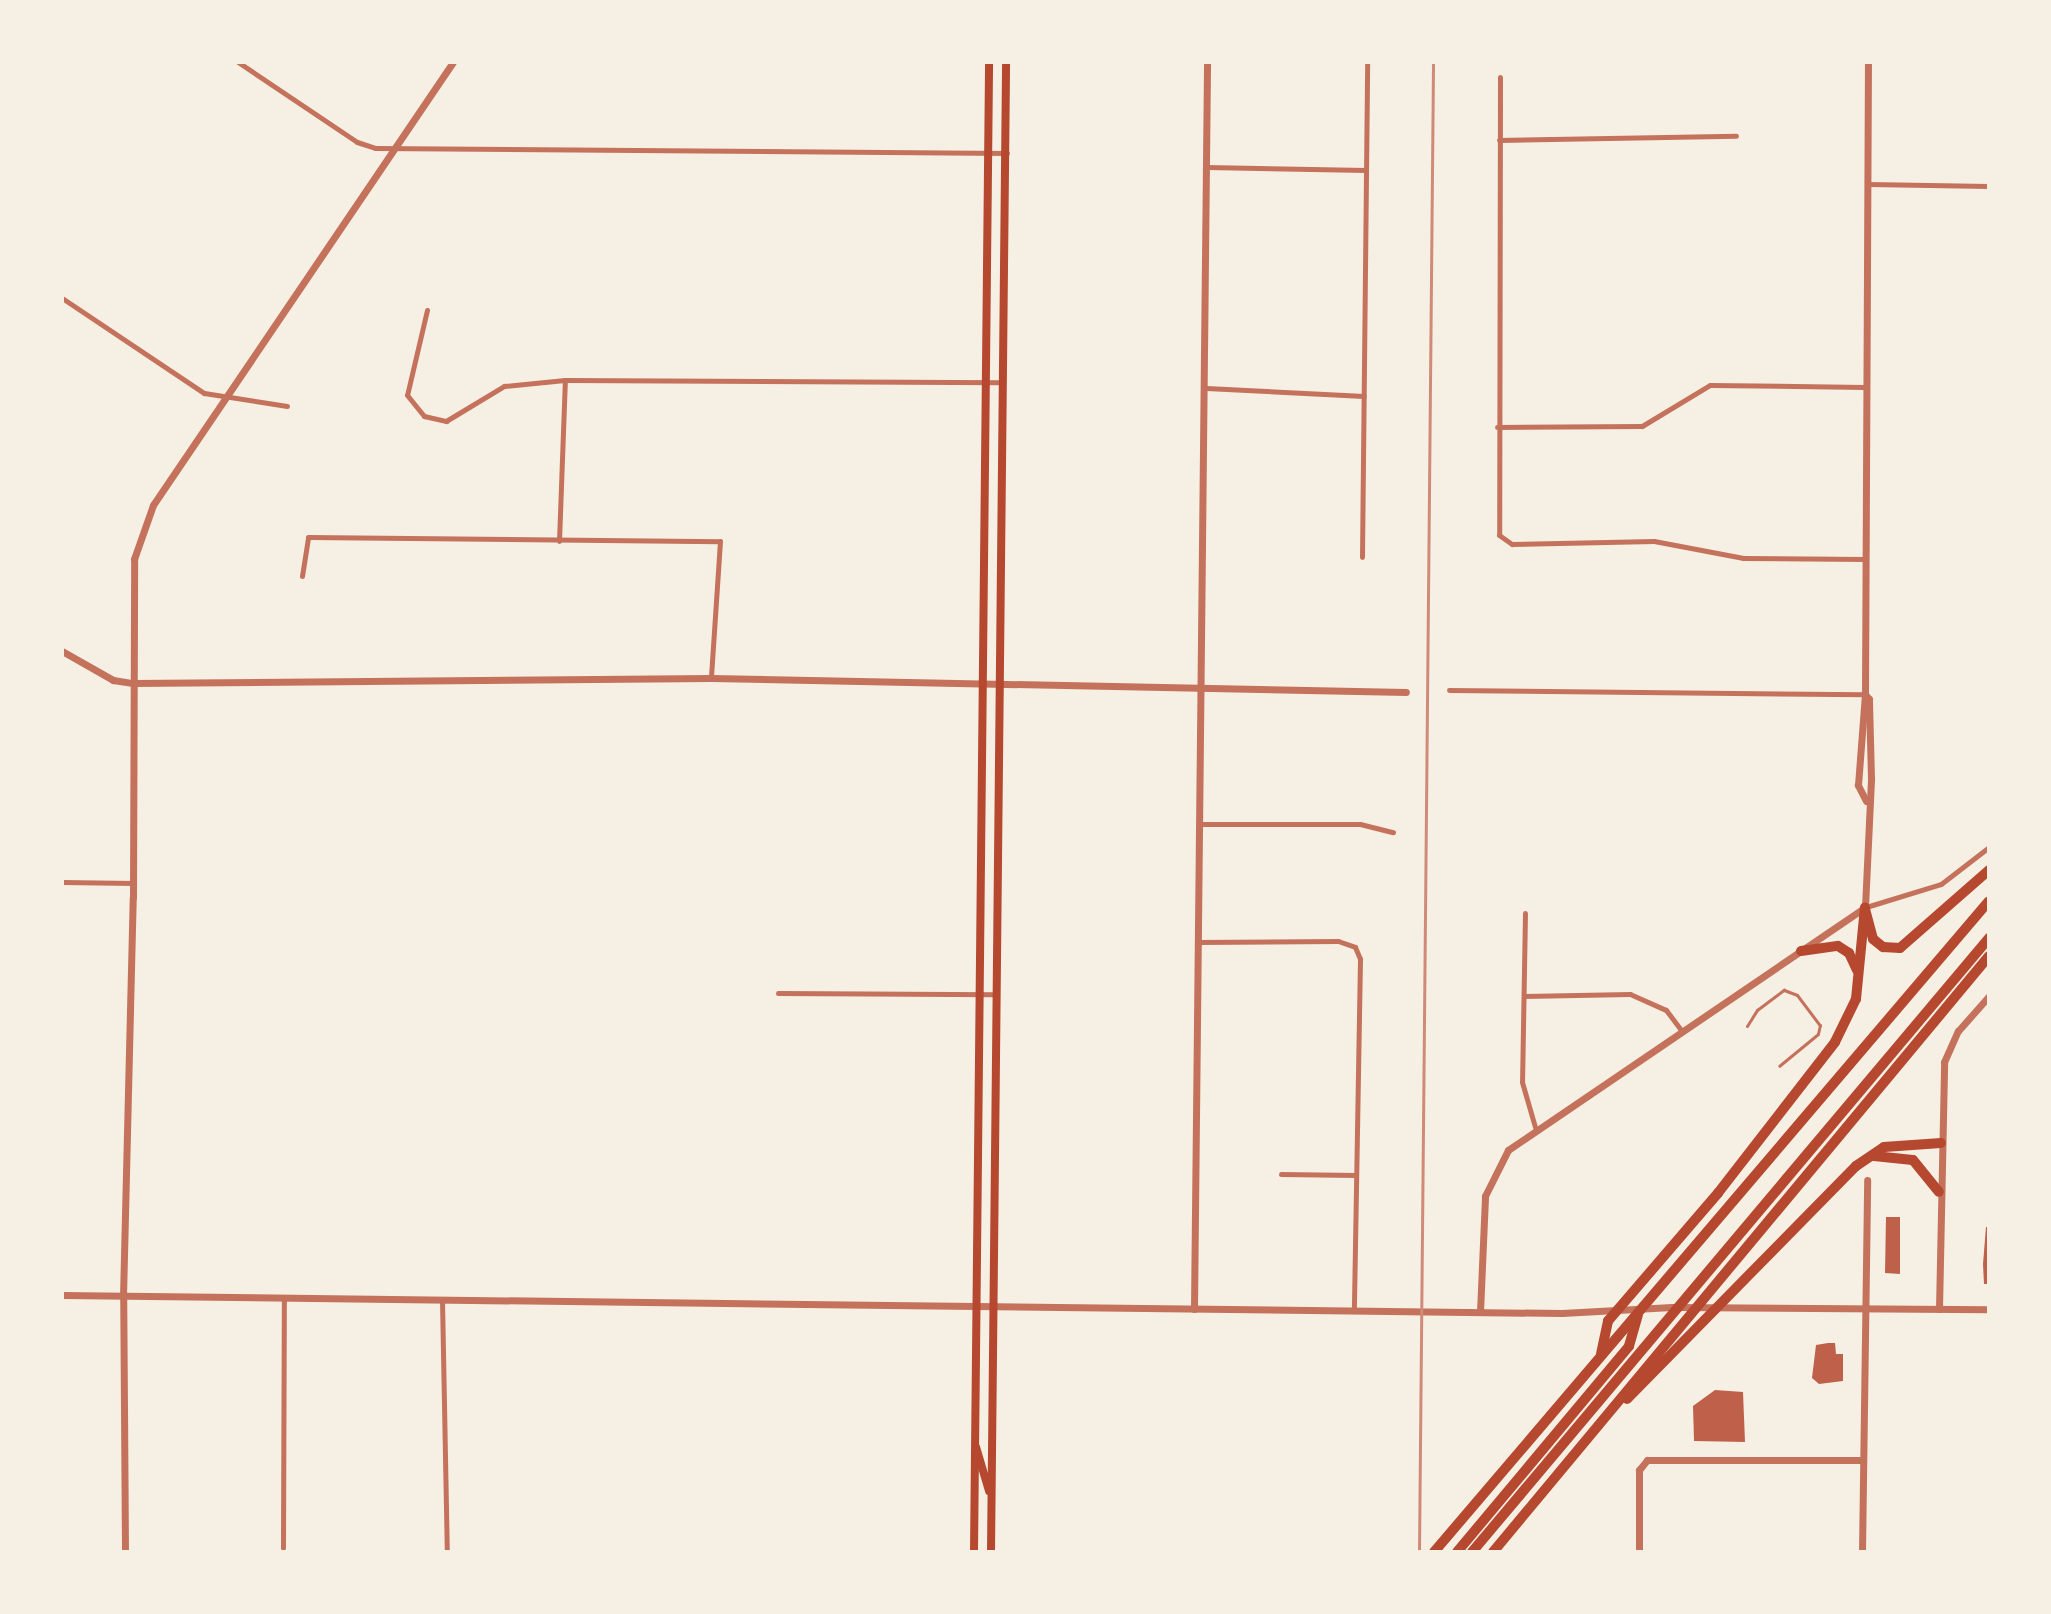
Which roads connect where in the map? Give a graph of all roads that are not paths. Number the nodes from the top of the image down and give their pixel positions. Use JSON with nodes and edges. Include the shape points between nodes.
{"nodes":[{"id":1,"x":238,"y":62,"type":"edge"},
{"id":2,"x":453,"y":62,"type":"edge"},
{"id":3,"x":989,"y":62,"type":"edge"},
{"id":4,"x":1006,"y":62,"type":"edge"},
{"id":5,"x":1207,"y":62,"type":"edge"},
{"id":6,"x":1367,"y":62,"type":"edge"},
{"id":7,"x":1868,"y":62,"type":"edge"},
{"id":8,"x":1500,"y":77,"type":"dead end"},
{"id":9,"x":1736,"y":136,"type":"dead end"},
{"id":10,"x":1499,"y":140,"type":"junction"},
{"id":11,"x":396,"y":146,"type":"junction"},
{"id":12,"x":990,"y":152,"type":"junction"},
{"id":13,"x":1007,"y":153,"type":"junction"},
{"id":14,"x":1206,"y":167,"type":"junction"},
{"id":15,"x":1366,"y":170,"type":"junction"},
{"id":16,"x":1867,"y":184,"type":"junction"},
{"id":17,"x":1989,"y":186,"type":"edge"},
{"id":18,"x":62,"y":298,"type":"edge"},
{"id":19,"x":427,"y":310,"type":"dead end"},
{"id":20,"x":565,"y":380,"type":"junction"},
{"id":21,"x":982,"y":382,"type":"junction"},
{"id":22,"x":1005,"y":382,"type":"junction"},
{"id":23,"x":1864,"y":387,"type":"junction"},
{"id":24,"x":1206,"y":388,"type":"junction"},
{"id":25,"x":1364,"y":396,"type":"junction"},
{"id":26,"x":224,"y":398,"type":"junction"},
{"id":27,"x":287,"y":406,"type":"dead end"},
{"id":28,"x":1497,"y":427,"type":"junction"},
{"id":29,"x":559,"y":541,"type":"junction"},
{"id":30,"x":1362,"y":557,"type":"dead end"},
{"id":31,"x":1865,"y":559,"type":"junction"},
{"id":32,"x":302,"y":576,"type":"dead end"},
{"id":33,"x":62,"y":651,"type":"edge"},
{"id":34,"x":711,"y":678,"type":"junction"},
{"id":35,"x":133,"y":683,"type":"junction"},
{"id":36,"x":980,"y":687,"type":"junction"},
{"id":37,"x":1002,"y":688,"type":"junction"},
{"id":38,"x":1449,"y":690,"type":"dead end"},
{"id":39,"x":1201,"y":691,"type":"junction"},
{"id":40,"x":1406,"y":692,"type":"dead end"},
{"id":41,"x":1865,"y":694,"type":"junction"},
{"id":42,"x":1866,"y":801,"type":"junction"},
{"id":43,"x":1198,"y":824,"type":"junction"},
{"id":44,"x":1393,"y":832,"type":"dead end"},
{"id":45,"x":1989,"y":847,"type":"edge"},
{"id":46,"x":1989,"y":870,"type":"edge"},
{"id":47,"x":62,"y":882,"type":"edge"},
{"id":48,"x":133,"y":883,"type":"junction"},
{"id":49,"x":1989,"y":901,"type":"edge"},
{"id":50,"x":1865,"y":907,"type":"junction"},
{"id":51,"x":1525,"y":913,"type":"dead end"},
{"id":52,"x":1989,"y":938,"type":"edge"},
{"id":53,"x":1197,"y":942,"type":"junction"},
{"id":54,"x":1801,"y":951,"type":"junction"},
{"id":55,"x":1989,"y":956,"type":"edge"},
{"id":56,"x":1858,"y":983,"type":"junction"},
{"id":57,"x":778,"y":993,"type":"dead end"},
{"id":58,"x":976,"y":993,"type":"junction"},
{"id":59,"x":996,"y":994,"type":"junction"},
{"id":60,"x":1524,"y":996,"type":"junction"},
{"id":61,"x":1989,"y":996,"type":"edge"},
{"id":62,"x":1747,"y":1026,"type":"dead end"},
{"id":63,"x":1681,"y":1030,"type":"junction"},
{"id":64,"x":1779,"y":1066,"type":"dead end"},
{"id":65,"x":1535,"y":1127,"type":"junction"},
{"id":66,"x":1941,"y":1143,"type":"junction"},
{"id":67,"x":1868,"y":1157,"type":"junction"},
{"id":68,"x":1281,"y":1174,"type":"dead end"},
{"id":69,"x":1356,"y":1175,"type":"junction"},
{"id":70,"x":1867,"y":1180,"type":"dead end"},
{"id":71,"x":1939,"y":1192,"type":"junction"},
{"id":72,"x":62,"y":1295,"type":"edge"},
{"id":73,"x":123,"y":1297,"type":"junction"},
{"id":74,"x":284,"y":1300,"type":"junction"},
{"id":75,"x":442,"y":1300,"type":"junction"},
{"id":76,"x":979,"y":1306,"type":"junction"},
{"id":77,"x":996,"y":1307,"type":"junction"},
{"id":78,"x":1864,"y":1308,"type":"junction"},
{"id":79,"x":1194,"y":1309,"type":"junction"},
{"id":80,"x":1939,"y":1309,"type":"junction"},
{"id":81,"x":1989,"y":1309,"type":"edge"},
{"id":82,"x":1354,"y":1311,"type":"junction"},
{"id":83,"x":1480,"y":1312,"type":"junction"},
{"id":84,"x":1636,"y":1319,"type":"junction"},
{"id":85,"x":1600,"y":1358,"type":"junction"},
{"id":86,"x":1594,"y":1431,"type":"junction"},
{"id":87,"x":976,"y":1446,"type":"junction"},
{"id":88,"x":1863,"y":1460,"type":"junction"},
{"id":89,"x":992,"y":1506,"type":"junction"},
{"id":90,"x":283,"y":1548,"type":"dead end"},
{"id":91,"x":125,"y":1552,"type":"edge"},
{"id":92,"x":447,"y":1552,"type":"edge"},
{"id":93,"x":974,"y":1552,"type":"edge"},
{"id":94,"x":991,"y":1552,"type":"edge"},
{"id":95,"x":1434,"y":1552,"type":"edge"},
{"id":96,"x":1457,"y":1552,"type":"edge"},
{"id":97,"x":1472,"y":1552,"type":"edge"},
{"id":98,"x":1493,"y":1552,"type":"edge"},
{"id":99,"x":1639,"y":1552,"type":"edge"},
{"id":100,"x":1862,"y":1552,"type":"edge"}],
"edges":[{"from":1,"to":11,"type":"street","via":[[357,142]]},
{"from":2,"to":11,"type":"street"},
{"from":3,"to":12,"type":"main road"},
{"from":4,"to":13,"type":"main road"},
{"from":5,"to":14,"type":"street"},
{"from":6,"to":15,"type":"street"},
{"from":7,"to":16,"type":"street"},
{"from":8,"to":10,"type":"street"},
{"from":9,"to":10,"type":"street"},
{"from":10,"to":28,"type":"street"},
{"from":11,"to":12,"type":"street"},
{"from":11,"to":26,"type":"street"},
{"from":12,"to":13,"type":"street"},
{"from":12,"to":21,"type":"main road"},
{"from":13,"to":22,"type":"main road"},
{"from":14,"to":15,"type":"street"},
{"from":14,"to":24,"type":"street"},
{"from":15,"to":25,"type":"street"},
{"from":16,"to":17,"type":"street"},
{"from":16,"to":23,"type":"street"},
{"from":18,"to":26,"type":"street","via":[[204,393]]},
{"from":19,"to":20,"type":"street","via":[[407,395],[424,416],[446,421],[504,386]]},
{"from":20,"to":21,"type":"street"},
{"from":20,"to":29,"type":"street"},
{"from":21,"to":22,"type":"street"},
{"from":21,"to":36,"type":"main road"},
{"from":22,"to":37,"type":"main road"},
{"from":23,"to":28,"type":"street","via":[[1724,383],[1699,388],[1642,426]]},
{"from":23,"to":31,"type":"street"},
{"from":24,"to":25,"type":"street"},
{"from":24,"to":39,"type":"street"},
{"from":25,"to":30,"type":"street"},
{"from":26,"to":27,"type":"street"},
{"from":26,"to":35,"type":"street","via":[[140,534],[133,573]]},
{"from":28,"to":31,"type":"street","via":[[1496,515],[1504,541],[1654,541],[1743,558]]},
{"from":29,"to":32,"type":"street","via":[[308,537]]},
{"from":29,"to":34,"type":"street","via":[[720,541]]},
{"from":31,"to":41,"type":"street"},
{"from":33,"to":35,"type":"street","via":[[113,680]]},
{"from":34,"to":35,"type":"street"},
{"from":34,"to":36,"type":"street"},
{"from":35,"to":48,"type":"street"},
{"from":36,"to":37,"type":"street"},
{"from":36,"to":58,"type":"main road"},
{"from":37,"to":39,"type":"street"},
{"from":37,"to":59,"type":"main road"},
{"from":38,"to":41,"type":"street"},
{"from":39,"to":40,"type":"street"},
{"from":39,"to":43,"type":"street"},
{"from":41,"to":42,"type":"street","via":[[1871,764]]},
{"from":41,"to":42,"type":"street","via":[[1858,785]]},
{"from":42,"to":50,"type":"street"},
{"from":43,"to":44,"type":"street","via":[[1360,824]]},
{"from":43,"to":53,"type":"street"},
{"from":45,"to":50,"type":"street","via":[[1941,884]]},
{"from":46,"to":50,"type":"highway","via":[[1900,948],[1883,947],[1873,939]]},
{"from":47,"to":48,"type":"street"},
{"from":48,"to":73,"type":"street"},
{"from":49,"to":84,"type":"highway"},
{"from":50,"to":54,"type":"street"},
{"from":50,"to":56,"type":"highway"},
{"from":51,"to":60,"type":"street"},
{"from":52,"to":97,"type":"highway"},
{"from":53,"to":69,"type":"street","via":[[1338,941],[1355,947],[1360,959]]},
{"from":53,"to":79,"type":"street"},
{"from":54,"to":56,"type":"highway","via":[[1842,947],[1855,962]]},
{"from":54,"to":63,"type":"street"},
{"from":55,"to":86,"type":"highway"},
{"from":56,"to":85,"type":"highway","via":[[1844,1027],[1819,1065],[1608,1321]]},
{"from":57,"to":58,"type":"street"},
{"from":58,"to":59,"type":"street"},
{"from":58,"to":76,"type":"main road"},
{"from":59,"to":77,"type":"main road"},
{"from":60,"to":63,"type":"street","via":[[1630,994],[1666,1010]]},
{"from":60,"to":65,"type":"street","via":[[1522,1082]]},
{"from":61,"to":66,"type":"street","via":[[1958,1031],[1944,1062]]},
{"from":62,"to":64,"type":"lane","via":[[1757,1010],[1784,990],[1797,995],[1820,1025],[1818,1034]]},
{"from":63,"to":65,"type":"street"},
{"from":65,"to":83,"type":"street","via":[[1508,1150],[1488,1185]]},
{"from":66,"to":67,"type":"highway","via":[[1895,1145]]},
{"from":66,"to":71,"type":"street"},
{"from":67,"to":71,"type":"highway","via":[[1890,1154],[1913,1160]]},
{"from":67,"to":86,"type":"highway"},
{"from":68,"to":69,"type":"street"},
{"from":69,"to":82,"type":"street"},
{"from":70,"to":78,"type":"street"},
{"from":71,"to":80,"type":"street"},
{"from":72,"to":73,"type":"street"},
{"from":73,"to":74,"type":"street"},
{"from":73,"to":91,"type":"street"},
{"from":74,"to":75,"type":"street"},
{"from":74,"to":90,"type":"street"},
{"from":75,"to":76,"type":"street"},
{"from":75,"to":92,"type":"street"},
{"from":76,"to":77,"type":"street"},
{"from":76,"to":87,"type":"main road"},
{"from":77,"to":79,"type":"street"},
{"from":77,"to":89,"type":"main road"},
{"from":78,"to":80,"type":"street"},
{"from":78,"to":83,"type":"street"},
{"from":78,"to":88,"type":"street"},
{"from":79,"to":82,"type":"street"},
{"from":80,"to":81,"type":"street"},
{"from":82,"to":83,"type":"street"},
{"from":84,"to":85,"type":"highway"},
{"from":84,"to":96,"type":"highway","via":[[1629,1346]]},
{"from":85,"to":95,"type":"highway"},
{"from":86,"to":98,"type":"highway"},
{"from":87,"to":89,"type":"main road"},
{"from":87,"to":93,"type":"main road"},
{"from":88,"to":99,"type":"street","via":[[1642,1463]]},
{"from":88,"to":100,"type":"street"},
{"from":89,"to":94,"type":"main road"}]}
